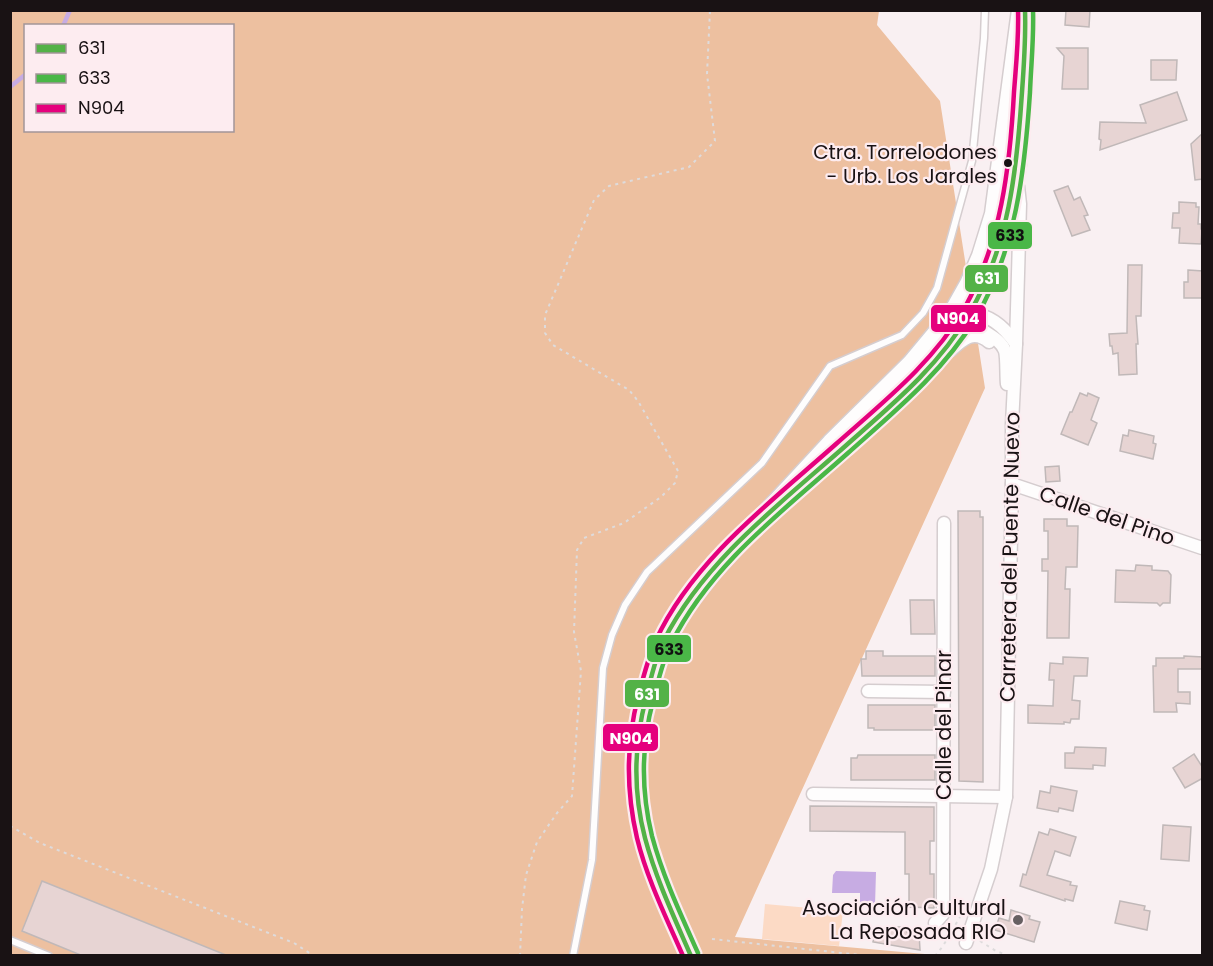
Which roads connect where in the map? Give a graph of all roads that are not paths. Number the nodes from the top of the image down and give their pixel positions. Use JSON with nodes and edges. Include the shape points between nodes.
{"nodes":[{"id":1,"x":985,"y":10,"type":"edge"},
{"id":2,"x":1023,"y":10,"type":"edge"},
{"id":3,"x":1017,"y":164,"type":"junction"},
{"id":4,"x":994,"y":214,"type":"junction"},
{"id":5,"x":969,"y":314,"type":"junction"},
{"id":6,"x":1016,"y":344,"type":"junction"},
{"id":7,"x":911,"y":364,"type":"junction"},
{"id":8,"x":1006,"y":373,"type":"junction"},
{"id":9,"x":910,"y":388,"type":"junction"},
{"id":10,"x":1012,"y":424,"type":"junction"},
{"id":11,"x":1012,"y":484,"type":"junction"},
{"id":12,"x":944,"y":523,"type":"dead end"},
{"id":13,"x":752,"y":530,"type":"junction"},
{"id":14,"x":1203,"y":548,"type":"edge"},
{"id":15,"x":868,"y":691,"type":"dead end"},
{"id":16,"x":944,"y":692,"type":"junction"},
{"id":17,"x":813,"y":794,"type":"dead end"},
{"id":18,"x":943,"y":796,"type":"junction"},
{"id":19,"x":1006,"y":797,"type":"junction"},
{"id":20,"x":935,"y":923,"type":"dead end"},
{"id":21,"x":968,"y":938,"type":"road end"},
{"id":22,"x":10,"y":940,"type":"edge"},
{"id":23,"x":49,"y":956,"type":"edge"},
{"id":24,"x":573,"y":956,"type":"edge"},
{"id":25,"x":691,"y":956,"type":"edge"}],
"edges":[{"from":1,"to":24,"type":"lane","via":[[972,161],[937,288],[923,312],[902,334],[830,366],[762,463],[647,572],[625,605],[603,668],[592,860]]},
{"from":2,"to":3,"type":"main road","via":[[1026,31]]},
{"from":2,"to":4,"type":"main road"},
{"from":3,"to":5,"type":"main road","via":[[1007,220],[990,272]]},
{"from":3,"to":6,"type":"street","name":"Carretera del Puente Nuevo","via":[[1020,204]]},
{"from":4,"to":5,"type":"street","via":[[993,243]]},
{"from":4,"to":7,"type":"main road","via":[[981,256],[960,300]]},
{"from":5,"to":6,"type":"street","via":[[992,319]]},
{"from":5,"to":7,"type":"street"},
{"from":5,"to":8,"type":"street","via":[[976,326],[998,340],[1005,351]]},
{"from":5,"to":9,"type":"main road"},
{"from":6,"to":10,"type":"street","name":"Carretera del Puente Nuevo"},
{"from":7,"to":13,"type":"main road","via":[[831,443]]},
{"from":8,"to":9,"type":"street","via":[[1000,356],[987,340],[974,335],[964,338]]},
{"from":8,"to":10,"type":"street"},
{"from":9,"to":13,"type":"main road"},
{"from":10,"to":11,"type":"street","name":"Carretera del Puente Nuevo"},
{"from":11,"to":14,"type":"street","name":"Calle del Pino"},
{"from":11,"to":19,"type":"street","name":"Carretera del Puente Nuevo"},
{"from":12,"to":16,"type":"street","name":"Calle del Pinar"},
{"from":13,"to":25,"type":"main road","via":[[699,587],[665,639],[640,721],[638,805],[652,863]]},
{"from":15,"to":16,"type":"street"},
{"from":16,"to":18,"type":"street","name":"Calle del Pinar"},
{"from":17,"to":18,"type":"street"},
{"from":18,"to":19,"type":"street"},
{"from":18,"to":20,"type":"street","name":"Calle del Pinar","via":[[943,914]]},
{"from":19,"to":21,"type":"street","name":"Carretera del Puente Nuevo","via":[[991,869]]},
{"from":22,"to":23,"type":"lane"}]}
